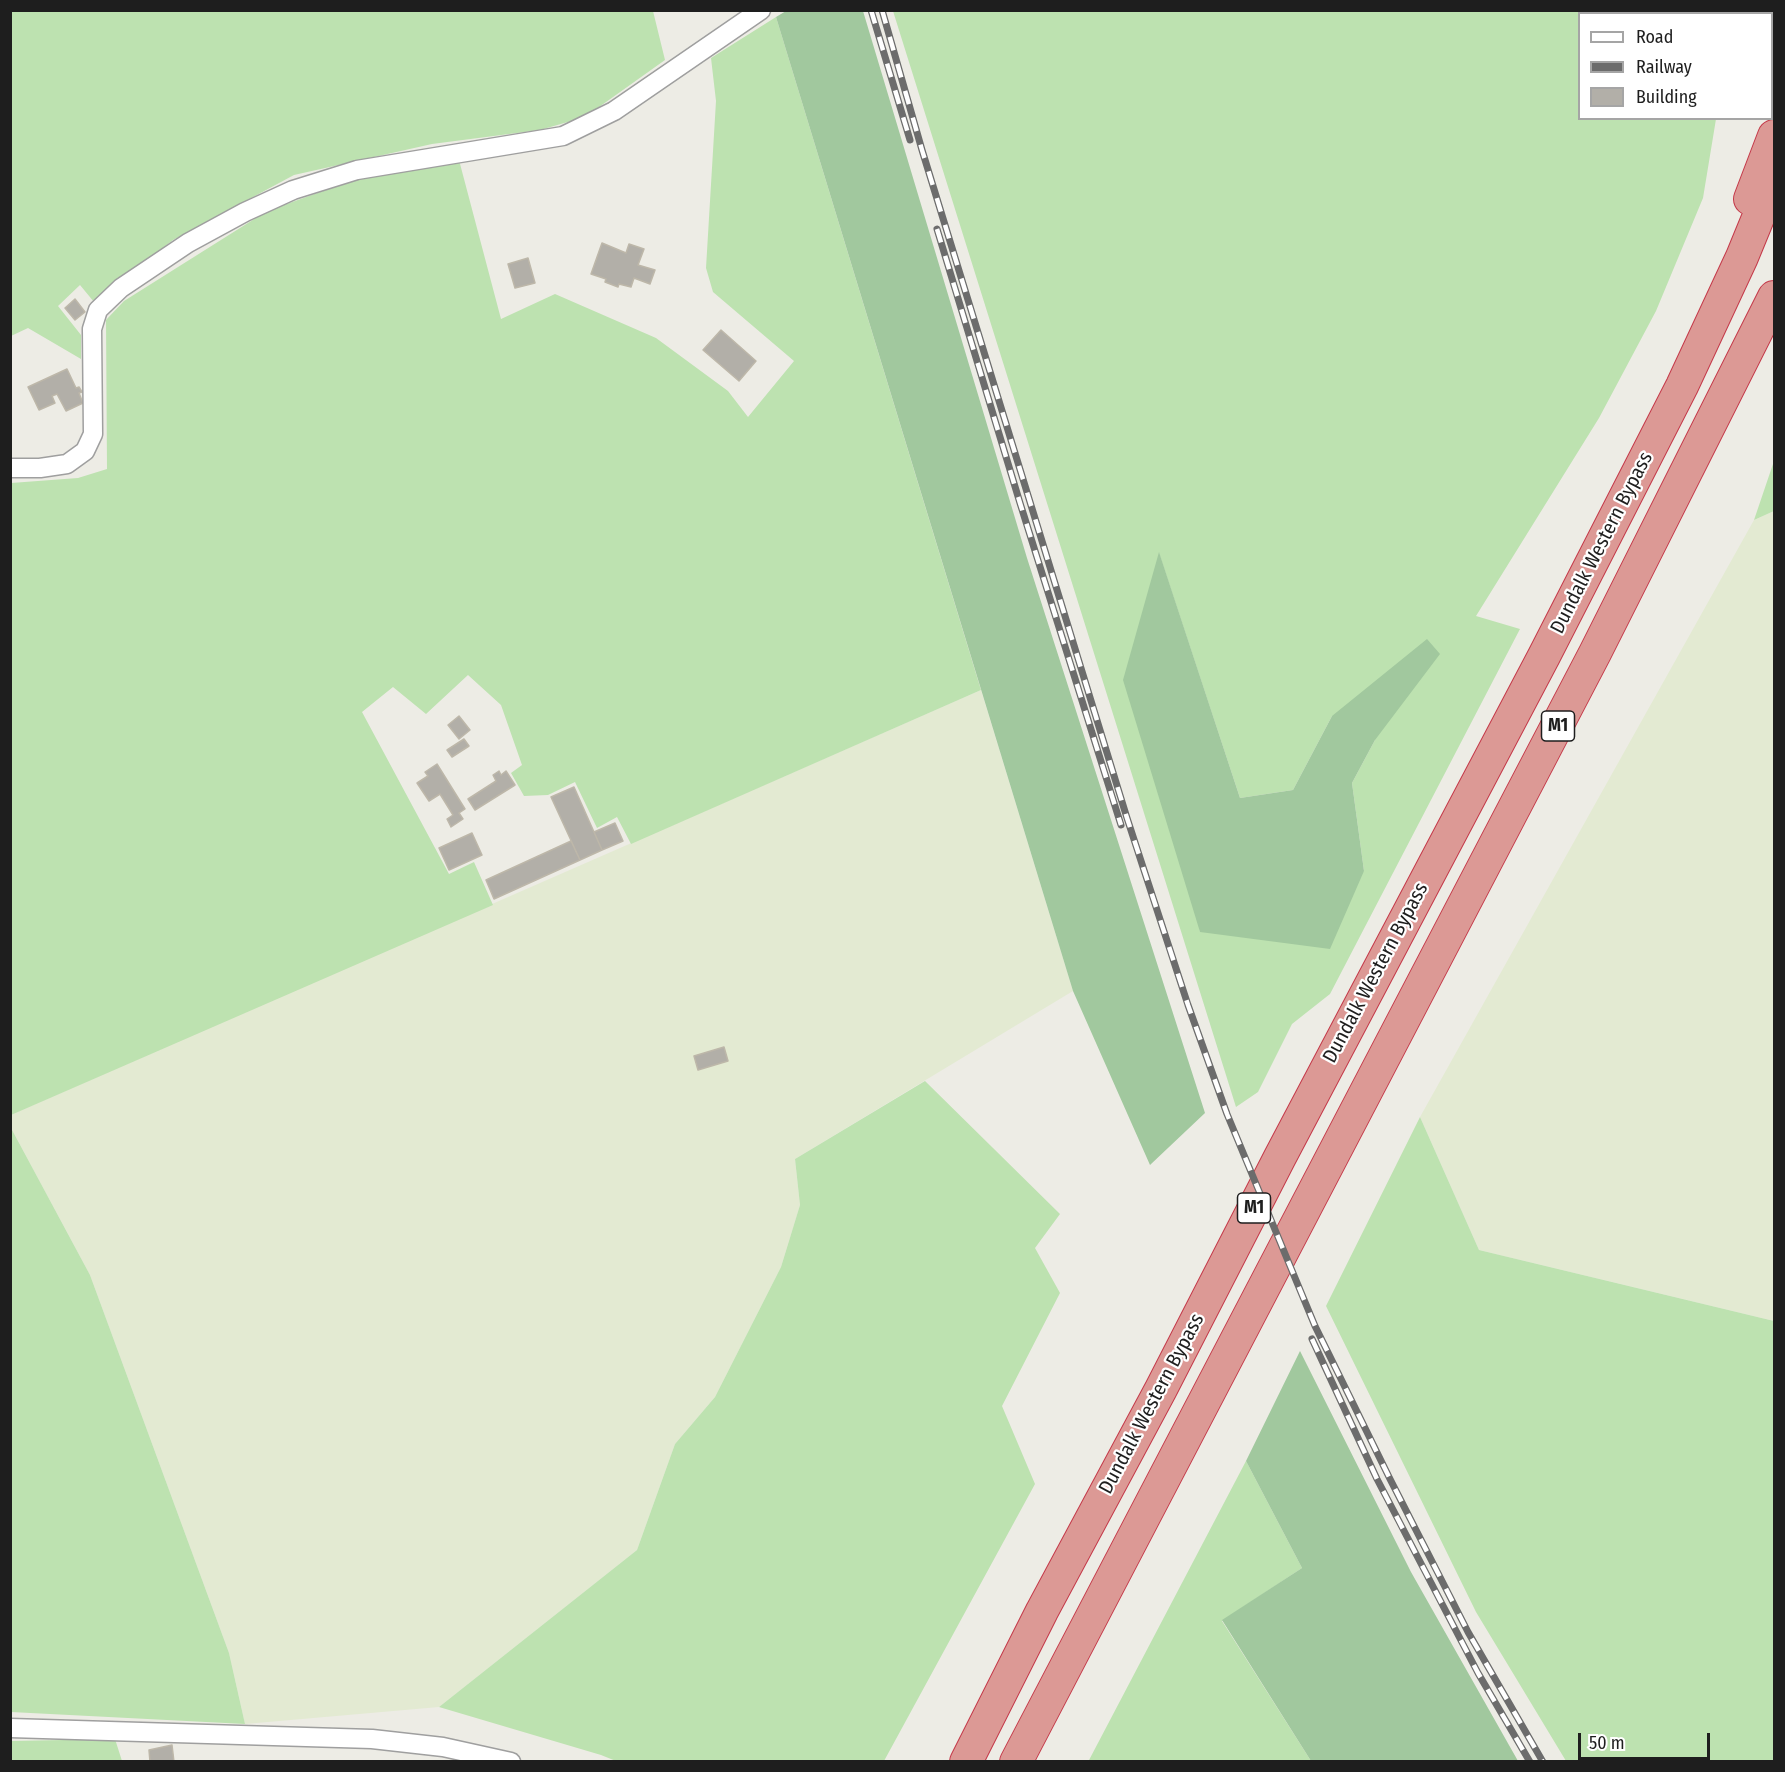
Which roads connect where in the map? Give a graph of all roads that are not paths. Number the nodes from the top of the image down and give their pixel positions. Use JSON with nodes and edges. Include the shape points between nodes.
{"nodes":[{"id":1,"x":761,"y":10,"type":"edge"},
{"id":2,"x":1774,"y":136,"type":"edge"},
{"id":3,"x":1774,"y":179,"type":"edge"},
{"id":4,"x":1774,"y":297,"type":"edge"},
{"id":5,"x":1774,"y":340,"type":"edge"},
{"id":6,"x":10,"y":468,"type":"edge"},
{"id":7,"x":1544,"y":656,"type":"junction"},
{"id":8,"x":1335,"y":1151,"type":"junction"},
{"id":9,"x":10,"y":1728,"type":"edge"},
{"id":10,"x":445,"y":1754,"type":"edge"},
{"id":11,"x":511,"y":1761,"type":"edge"},
{"id":12,"x":966,"y":1761,"type":"edge"},
{"id":13,"x":1016,"y":1761,"type":"edge"}],
"edges":[{"from":1,"to":6,"type":"street","via":[[614,111],[563,136],[357,170],[294,190],[188,243],[121,288],[98,310],[92,329],[93,434],[85,451],[67,464]]},
{"from":2,"to":7,"type":"highway","via":[[1725,261],[1565,590]]},
{"from":3,"to":7,"type":"highway","name":"Dundalk Western Bypass","number":"M1","via":[[1682,386]]},
{"from":4,"to":8,"type":"highway","number":"M1","via":[[1595,654]]},
{"from":5,"to":8,"type":"highway","via":[[1434,994]]},
{"from":7,"to":12,"type":"highway","name":"Dundalk Western Bypass","number":"M1"},
{"from":8,"to":13,"type":"highway","number":"M1"},
{"from":9,"to":10,"type":"street","via":[[372,1739]]},
{"from":10,"to":11,"type":"street"}]}
